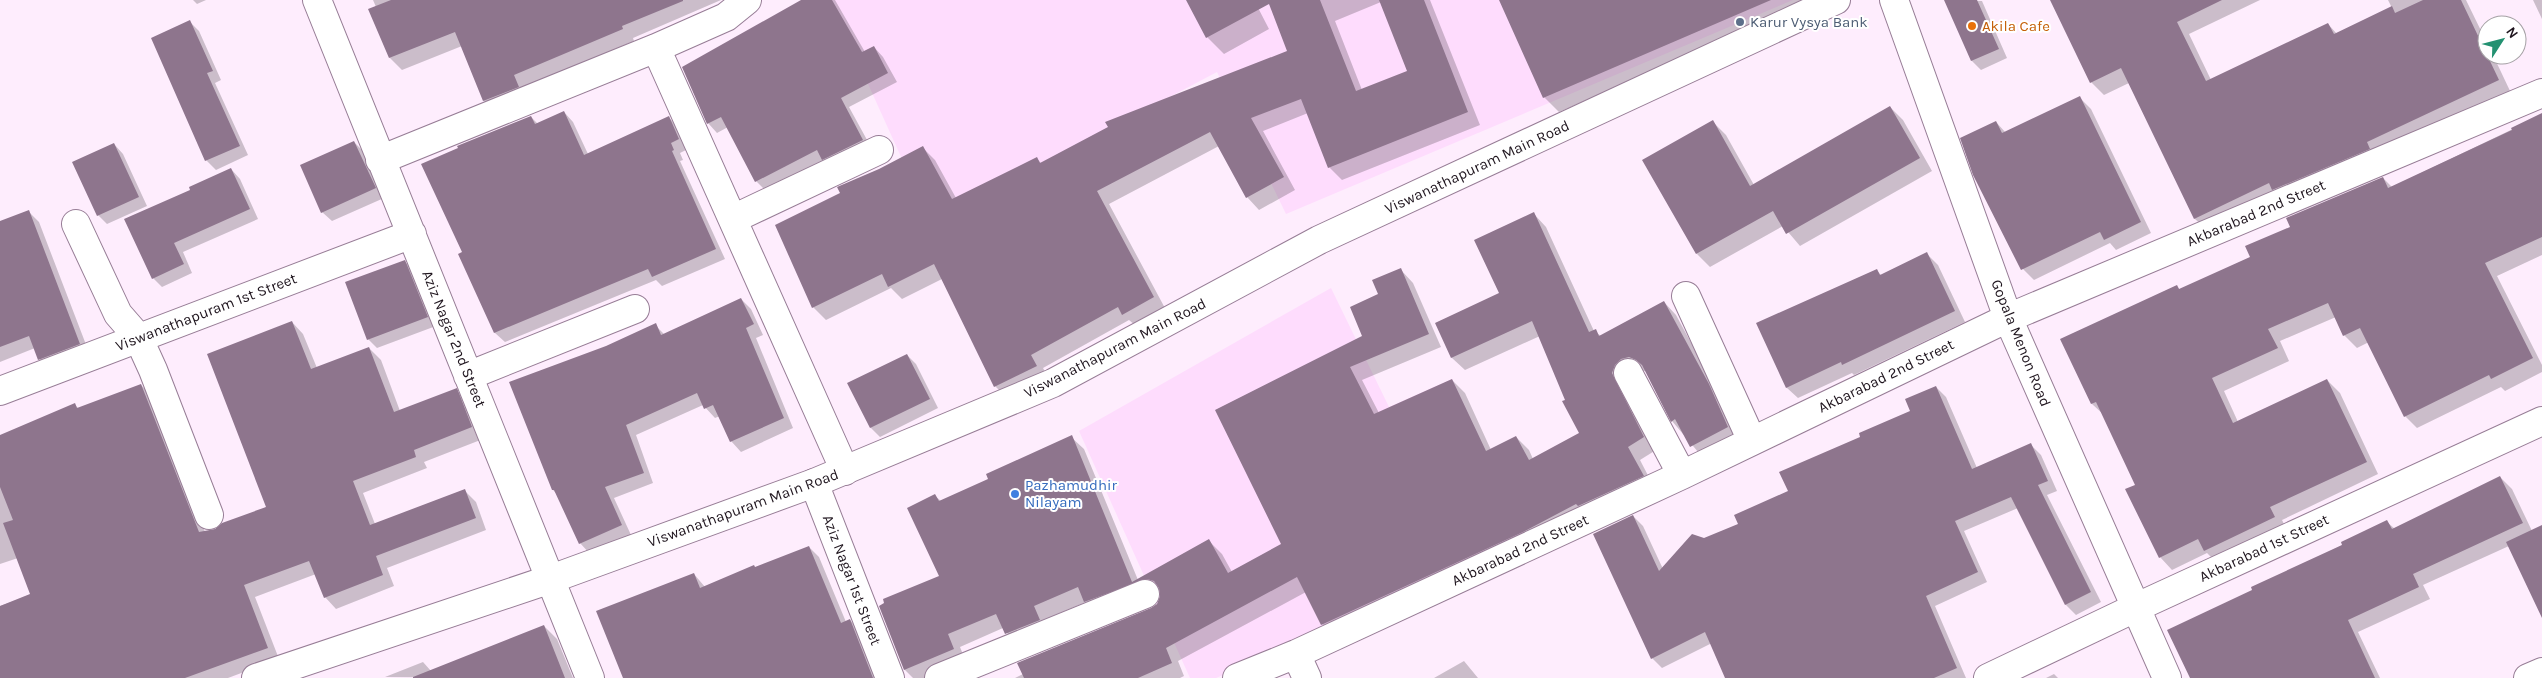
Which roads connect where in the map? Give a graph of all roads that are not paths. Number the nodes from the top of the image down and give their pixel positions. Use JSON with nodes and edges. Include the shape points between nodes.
{"nodes":[{"id":1,"x":317,"y":0,"type":"edge"},
{"id":2,"x":747,"y":0,"type":"edge"},
{"id":3,"x":1836,"y":0,"type":"edge"},
{"id":4,"x":1894,"y":0,"type":"edge"},
{"id":5,"x":656,"y":48,"type":"junction"},
{"id":6,"x":2542,"y":93,"type":"edge"},
{"id":7,"x":879,"y":150,"type":"dead end"},
{"id":8,"x":380,"y":160,"type":"junction"},
{"id":9,"x":733,"y":219,"type":"junction"},
{"id":10,"x":76,"y":224,"type":"dead end"},
{"id":11,"x":412,"y":234,"type":"junction"},
{"id":12,"x":1686,"y":296,"type":"dead end"},
{"id":13,"x":635,"y":309,"type":"dead end"},
{"id":14,"x":2008,"y":318,"type":"junction"},
{"id":15,"x":138,"y":338,"type":"junction"},
{"id":16,"x":1628,"y":373,"type":"dead end"},
{"id":17,"x":468,"y":376,"type":"junction"},
{"id":18,"x":0,"y":391,"type":"edge"},
{"id":19,"x":2542,"y":421,"type":"edge"},
{"id":20,"x":1752,"y":440,"type":"junction"},
{"id":21,"x":846,"y":470,"type":"junction"},
{"id":22,"x":1682,"y":475,"type":"junction"},
{"id":23,"x":814,"y":483,"type":"junction"},
{"id":24,"x":209,"y":515,"type":"dead end"},
{"id":25,"x":550,"y":579,"type":"junction"},
{"id":26,"x":1144,"y":594,"type":"dead end"},
{"id":27,"x":2135,"y":608,"type":"junction"},
{"id":28,"x":1301,"y":666,"type":"edge"},
{"id":29,"x":2542,"y":672,"type":"edge"},
{"id":30,"x":256,"y":678,"type":"edge"},
{"id":31,"x":590,"y":678,"type":"edge"},
{"id":32,"x":890,"y":678,"type":"edge"},
{"id":33,"x":939,"y":678,"type":"edge"},
{"id":34,"x":1238,"y":678,"type":"edge"},
{"id":35,"x":1988,"y":678,"type":"edge"},
{"id":36,"x":2167,"y":678,"type":"edge"},
{"id":37,"x":2528,"y":678,"type":"edge"}],
"edges":[{"from":1,"to":8,"type":"street","name":"Aziz Nagar 2nd Street"},
{"from":2,"to":5,"type":"street","via":[[726,17]]},
{"from":3,"to":21,"type":"street","name":"Viswanathapuram Main Road","via":[[1319,240],[1053,383]]},
{"from":4,"to":14,"type":"street","name":"Gopala Menon Road"},
{"from":5,"to":8,"type":"street"},
{"from":5,"to":9,"type":"street"},
{"from":6,"to":14,"type":"street","name":"Akbarabad 2nd Street"},
{"from":7,"to":9,"type":"street"},
{"from":8,"to":11,"type":"street","name":"Aziz Nagar 2nd Street"},
{"from":9,"to":21,"type":"street"},
{"from":10,"to":15,"type":"street","via":[[118,314]]},
{"from":11,"to":15,"type":"street","name":"Viswanathapuram 1st Street"},
{"from":11,"to":17,"type":"street","name":"Aziz Nagar 2nd Street"},
{"from":12,"to":20,"type":"street"},
{"from":13,"to":17,"type":"street"},
{"from":14,"to":20,"type":"street","name":"Akbarabad 2nd Street"},
{"from":14,"to":27,"type":"street","name":"Gopala Menon Road"},
{"from":15,"to":18,"type":"street","name":"Viswanathapuram 1st Street"},
{"from":15,"to":24,"type":"street"},
{"from":16,"to":22,"type":"street"},
{"from":17,"to":25,"type":"street","name":"Aziz Nagar 2nd Street"},
{"from":19,"to":27,"type":"street","name":"Akbarabad 1st Street"},
{"from":20,"to":22,"type":"street","name":"Akbarabad 2nd Street"},
{"from":21,"to":23,"type":"street","name":"Viswanathapuram Main Road"},
{"from":22,"to":28,"type":"street","name":"Akbarabad 2nd Street"},
{"from":23,"to":25,"type":"street","name":"Viswanathapuram Main Road"},
{"from":23,"to":32,"type":"street","name":"Aziz Nagar 1st Street"},
{"from":25,"to":30,"type":"street","name":"Viswanathapuram Main Road"},
{"from":25,"to":31,"type":"street","name":"Aziz Nagar 2nd Street"},
{"from":26,"to":33,"type":"street"},
{"from":27,"to":35,"type":"street","name":"Akbarabad 1st Street"},
{"from":27,"to":36,"type":"street","name":"Gopala Menon Road"},
{"from":28,"to":34,"type":"street","name":"Akbarabad 2nd Street"},
{"from":29,"to":37,"type":"street"}]}
